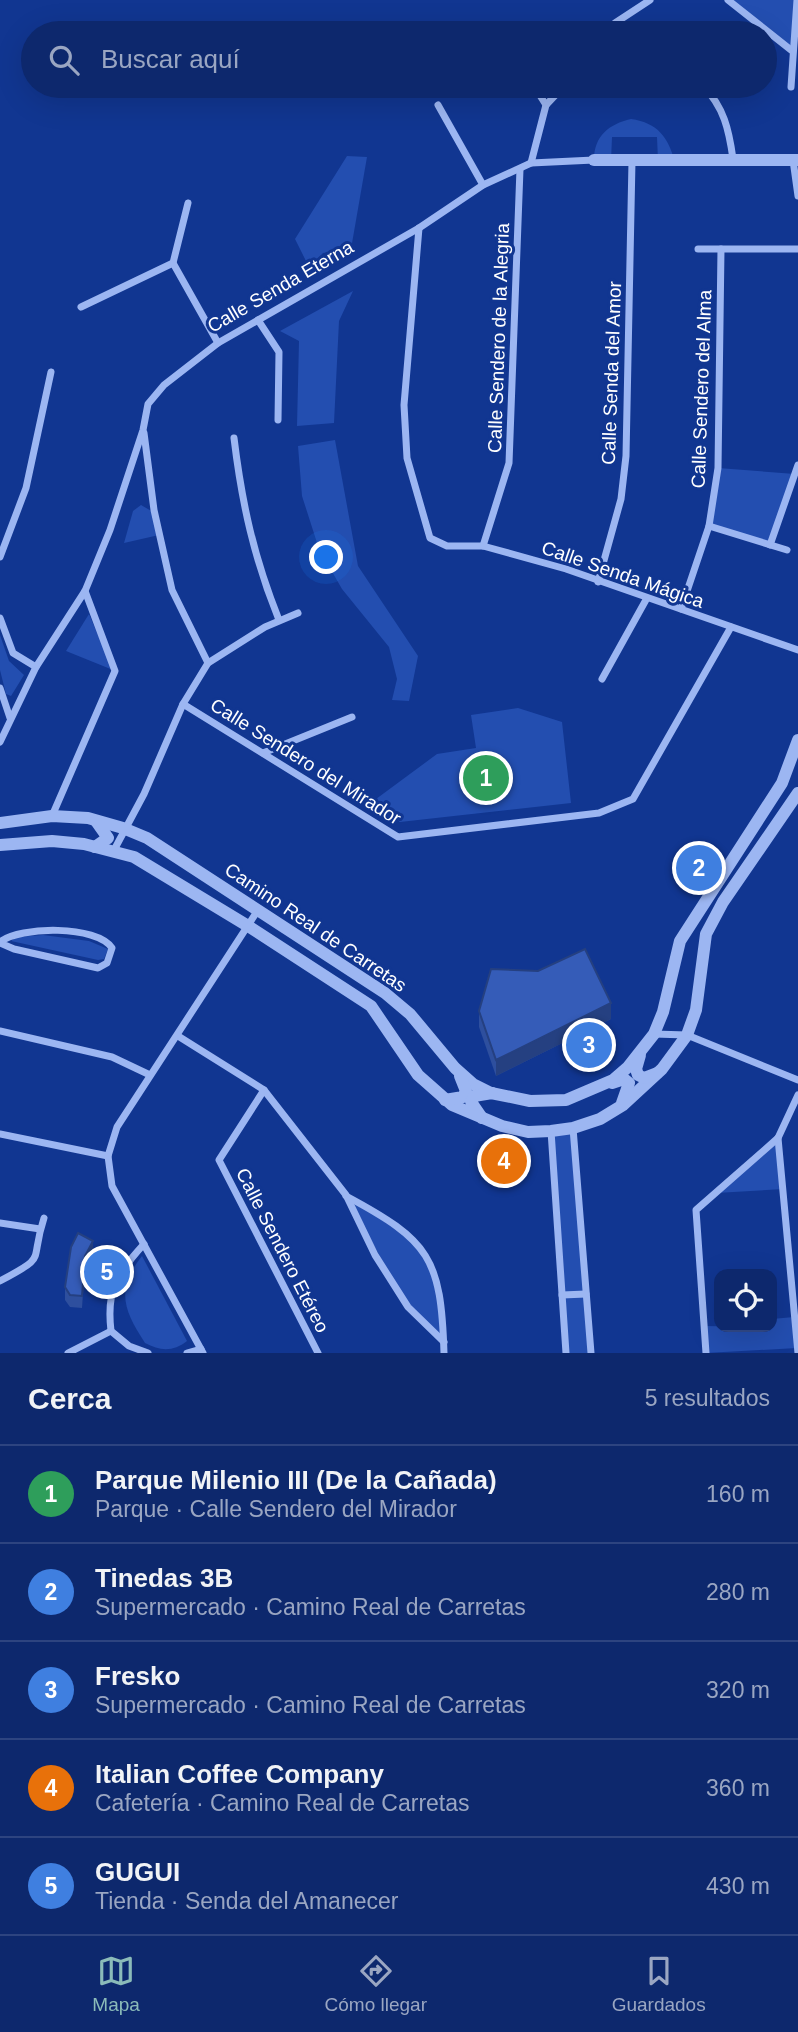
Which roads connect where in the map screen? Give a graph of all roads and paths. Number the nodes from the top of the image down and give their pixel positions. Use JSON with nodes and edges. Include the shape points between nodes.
{"nodes":[{"id":1,"x":650,"y":0,"type":"edge"},
{"id":2,"x":728,"y":0,"type":"edge"},
{"id":3,"x":797,"y":0,"type":"edge"},
{"id":4,"x":618,"y":21,"type":"edge"},
{"id":5,"x":754,"y":21,"type":"edge"},
{"id":6,"x":777,"y":39,"type":"edge"},
{"id":7,"x":791,"y":50,"type":"junction"},
{"id":8,"x":791,"y":87,"type":"dead end"},
{"id":9,"x":542,"y":98,"type":"edge"},
{"id":10,"x":553,"y":98,"type":"edge"},
{"id":11,"x":715,"y":98,"type":"edge"},
{"id":12,"x":438,"y":105,"type":"dead end"},
{"id":13,"x":546,"y":105,"type":"junction"},
{"id":14,"x":733,"y":159,"type":"junction"},
{"id":15,"x":594,"y":160,"type":"joint"},
{"id":16,"x":796,"y":160,"type":"edge"},
{"id":17,"x":632,"y":161,"type":"junction"},
{"id":18,"x":531,"y":163,"type":"junction"},
{"id":19,"x":520,"y":169,"type":"junction"},
{"id":20,"x":483,"y":185,"type":"junction"},
{"id":21,"x":798,"y":197,"type":"edge"},
{"id":22,"x":188,"y":203,"type":"dead end"},
{"id":23,"x":419,"y":228,"type":"junction"},
{"id":24,"x":698,"y":249,"type":"dead end"},
{"id":25,"x":721,"y":249,"type":"junction"},
{"id":26,"x":798,"y":249,"type":"edge"},
{"id":27,"x":173,"y":262,"type":"junction"},
{"id":28,"x":81,"y":307,"type":"dead end"},
{"id":29,"x":258,"y":320,"type":"junction"},
{"id":30,"x":218,"y":343,"type":"junction"},
{"id":31,"x":51,"y":372,"type":"dead end"},
{"id":32,"x":278,"y":420,"type":"dead end"},
{"id":33,"x":143,"y":430,"type":"junction"},
{"id":34,"x":234,"y":438,"type":"dead end"},
{"id":35,"x":798,"y":465,"type":"edge"},
{"id":36,"x":709,"y":526,"type":"junction"},
{"id":37,"x":770,"y":545,"type":"junction"},
{"id":38,"x":483,"y":546,"type":"junction"},
{"id":39,"x":787,"y":550,"type":"dead end"},
{"id":40,"x":0,"y":556,"type":"edge"},
{"id":41,"x":598,"y":582,"type":"junction"},
{"id":42,"x":85,"y":591,"type":"junction"},
{"id":43,"x":647,"y":598,"type":"junction"},
{"id":44,"x":681,"y":609,"type":"junction"},
{"id":45,"x":299,"y":612,"type":"dead end"},
{"id":46,"x":0,"y":618,"type":"edge"},
{"id":47,"x":279,"y":620,"type":"junction"},
{"id":48,"x":731,"y":627,"type":"junction"},
{"id":49,"x":798,"y":650,"type":"edge"},
{"id":50,"x":208,"y":663,"type":"junction"},
{"id":51,"x":36,"y":667,"type":"junction"},
{"id":52,"x":602,"y":679,"type":"dead end"},
{"id":53,"x":0,"y":688,"type":"edge"},
{"id":54,"x":183,"y":704,"type":"junction"},
{"id":55,"x":352,"y":717,"type":"dead end"},
{"id":56,"x":10,"y":718,"type":"junction"},
{"id":57,"x":798,"y":740,"type":"edge"},
{"id":58,"x":0,"y":742,"type":"edge"},
{"id":59,"x":263,"y":753,"type":"junction"},
{"id":60,"x":798,"y":793,"type":"edge"},
{"id":61,"x":52,"y":816,"type":"junction"},
{"id":62,"x":96,"y":821,"type":"junction"},
{"id":63,"x":0,"y":823,"type":"edge"},
{"id":64,"x":124,"y":828,"type":"junction"},
{"id":65,"x":147,"y":838,"type":"junction"},
{"id":66,"x":0,"y":845,"type":"edge"},
{"id":67,"x":95,"y":847,"type":"junction"},
{"id":68,"x":113,"y":852,"type":"junction"},
{"id":69,"x":134,"y":857,"type":"junction"},
{"id":70,"x":258,"y":910,"type":"junction"},
{"id":71,"x":248,"y":926,"type":"junction"},
{"id":72,"x":0,"y":942,"type":"edge"},
{"id":73,"x":0,"y":1031,"type":"edge"},
{"id":74,"x":654,"y":1034,"type":"junction"},
{"id":75,"x":687,"y":1035,"type":"junction"},
{"id":76,"x":178,"y":1037,"type":"junction"},
{"id":77,"x":641,"y":1052,"type":"junction"},
{"id":78,"x":457,"y":1070,"type":"junction"},
{"id":79,"x":659,"y":1072,"type":"junction"},
{"id":80,"x":150,"y":1075,"type":"junction"},
{"id":81,"x":798,"y":1080,"type":"edge"},
{"id":82,"x":604,"y":1085,"type":"junction"},
{"id":83,"x":264,"y":1090,"type":"junction"},
{"id":84,"x":492,"y":1093,"type":"junction"},
{"id":85,"x":798,"y":1095,"type":"edge"},
{"id":86,"x":445,"y":1100,"type":"junction"},
{"id":87,"x":621,"y":1106,"type":"junction"},
{"id":88,"x":483,"y":1120,"type":"junction"},
{"id":89,"x":573,"y":1128,"type":"junction"},
{"id":90,"x":551,"y":1130,"type":"junction"},
{"id":91,"x":0,"y":1134,"type":"edge"},
{"id":92,"x":778,"y":1138,"type":"junction"},
{"id":93,"x":108,"y":1156,"type":"junction"},
{"id":94,"x":345,"y":1195,"type":"junction"},
{"id":95,"x":44,"y":1218,"type":"dead end"},
{"id":96,"x":0,"y":1223,"type":"edge"},
{"id":97,"x":40,"y":1229,"type":"junction"},
{"id":98,"x":144,"y":1244,"type":"junction"},
{"id":99,"x":0,"y":1281,"type":"edge"},
{"id":100,"x":586,"y":1293,"type":"junction"},
{"id":101,"x":562,"y":1295,"type":"junction"},
{"id":102,"x":111,"y":1331,"type":"junction"},
{"id":103,"x":444,"y":1342,"type":"junction"},
{"id":104,"x":202,"y":1351,"type":"edge"},
{"id":105,"x":68,"y":1353,"type":"edge"},
{"id":106,"x":148,"y":1353,"type":"edge"},
{"id":107,"x":187,"y":1353,"type":"edge"},
{"id":108,"x":317,"y":1353,"type":"edge"},
{"id":109,"x":444,"y":1353,"type":"edge"},
{"id":110,"x":566,"y":1353,"type":"edge"},
{"id":111,"x":591,"y":1353,"type":"edge"},
{"id":112,"x":706,"y":1353,"type":"edge"},
{"id":113,"x":798,"y":1353,"type":"edge"}],
"edges":[{"from":1,"to":4,"type":"street"},
{"from":2,"to":5,"type":"street"},
{"from":3,"to":7,"type":"street"},
{"from":6,"to":7,"type":"street"},
{"from":7,"to":8,"type":"street"},
{"from":9,"to":13,"type":"street"},
{"from":10,"to":13,"type":"street"},
{"from":11,"to":14,"type":"street","via":[[729,127]]},
{"from":12,"to":20,"type":"street"},
{"from":13,"to":18,"type":"street"},
{"from":14,"to":16,"type":"street","name":"Calle Senda Eterna"},
{"from":14,"to":17,"type":"street","name":"Calle Senda Eterna"},
{"from":15,"to":17,"type":"street","name":"Calle Senda Eterna"},
{"from":15,"to":18,"type":"street","name":"Calle Senda Eterna"},
{"from":16,"to":21,"type":"street"},
{"from":17,"to":41,"type":"street","name":"Calle Senda del Amor","via":[[626,456],[621,499]]},
{"from":18,"to":19,"type":"street","name":"Calle Senda Eterna"},
{"from":19,"to":20,"type":"street","name":"Calle Senda Eterna"},
{"from":19,"to":38,"type":"street","name":"Calle Sendero de la Alegria","via":[[509,463]]},
{"from":20,"to":23,"type":"street","name":"Calle Senda Eterna"},
{"from":22,"to":27,"type":"street"},
{"from":23,"to":29,"type":"street","name":"Calle Senda Eterna"},
{"from":23,"to":38,"type":"street","name":"Calle Senda Mágica","via":[[405,418],[407,458],[430,538],[435,543]]},
{"from":24,"to":25,"type":"street"},
{"from":25,"to":26,"type":"street"},
{"from":25,"to":36,"type":"street","name":"Calle Sendero del Alma","via":[[719,438]]},
{"from":27,"to":28,"type":"street"},
{"from":27,"to":30,"type":"street"},
{"from":29,"to":30,"type":"street","name":"Calle Senda Eterna"},
{"from":29,"to":32,"type":"street","via":[[279,352]]},
{"from":30,"to":33,"type":"street","name":"Calle Senda Eterna","via":[[164,385],[148,404]]},
{"from":31,"to":40,"type":"street","via":[[26,488]]},
{"from":33,"to":42,"type":"street","name":"Calle Senda Eterna"},
{"from":33,"to":50,"type":"street","via":[[172,590]]},
{"from":34,"to":47,"type":"street","via":[[243,508]]},
{"from":35,"to":37,"type":"street"},
{"from":36,"to":37,"type":"street"},
{"from":36,"to":44,"type":"street","name":"Calle Sendero del Alma"},
{"from":37,"to":39,"type":"street"},
{"from":38,"to":41,"type":"street","name":"Calle Senda Mágica"},
{"from":41,"to":43,"type":"street","name":"Calle Senda Mágica"},
{"from":42,"to":51,"type":"street","name":"Calle Senda Eterna"},
{"from":42,"to":61,"type":"street","via":[[115,671]]},
{"from":43,"to":44,"type":"street","name":"Calle Senda Mágica"},
{"from":43,"to":52,"type":"street"},
{"from":44,"to":48,"type":"street","name":"Calle Senda Mágica"},
{"from":45,"to":47,"type":"street"},
{"from":46,"to":51,"type":"street","via":[[13,653]]},
{"from":47,"to":50,"type":"street"},
{"from":48,"to":49,"type":"street","name":"Calle Senda Mágica"},
{"from":48,"to":59,"type":"street","name":"Calle Sendero del Mirador","via":[[633,799],[599,813],[398,837]]},
{"from":50,"to":54,"type":"street"},
{"from":51,"to":56,"type":"street","name":"Calle Senda Eterna"},
{"from":53,"to":56,"type":"street"},
{"from":54,"to":59,"type":"street","name":"Calle Sendero del Mirador"},
{"from":54,"to":64,"type":"street"},
{"from":55,"to":59,"type":"street"},
{"from":56,"to":58,"type":"street","name":"Calle Senda Eterna"},
{"from":57,"to":74,"type":"street","name":"Camino Real de Carretas","via":[[782,783],[680,941]]},
{"from":60,"to":75,"type":"street","name":"Camino Real de Carretas","via":[[706,934],[700,993]]},
{"from":61,"to":62,"type":"street","name":"Camino Real de Carretas"},
{"from":61,"to":63,"type":"street","name":"Camino Real de Carretas"},
{"from":62,"to":64,"type":"street","name":"Camino Real de Carretas"},
{"from":62,"to":67,"type":"street","via":[[108,838]]},
{"from":64,"to":65,"type":"street","name":"Camino Real de Carretas"},
{"from":64,"to":68,"type":"street"},
{"from":65,"to":69,"type":"street","via":[[128,840],[125,845]]},
{"from":65,"to":70,"type":"street","name":"Camino Real de Carretas"},
{"from":66,"to":67,"type":"street","name":"Camino Real de Carretas","via":[[52,841]]},
{"from":67,"to":68,"type":"street","name":"Camino Real de Carretas"},
{"from":68,"to":69,"type":"street","name":"Camino Real de Carretas"},
{"from":69,"to":71,"type":"street","name":"Camino Real de Carretas"},
{"from":70,"to":71,"type":"street"},
{"from":70,"to":78,"type":"street","name":"Camino Real de Carretas","via":[[385,993],[410,1014]]},
{"from":71,"to":76,"type":"street"},
{"from":71,"to":86,"type":"street","name":"Camino Real de Carretas","via":[[371,1006],[410,1065]]},
{"from":72,"to":72,"type":"street","via":[[98,968],[107,963],[113,948],[106,940],[91,936],[43,930],[16,932]]},
{"from":73,"to":80,"type":"street","via":[[112,1057]]},
{"from":74,"to":75,"type":"street"},
{"from":74,"to":77,"type":"street","name":"Camino Real de Carretas"},
{"from":75,"to":79,"type":"street","name":"Camino Real de Carretas"},
{"from":75,"to":81,"type":"street"},
{"from":76,"to":80,"type":"street"},
{"from":76,"to":83,"type":"street"},
{"from":77,"to":79,"type":"street","via":[[638,1075],[644,1078]]},
{"from":77,"to":82,"type":"street","name":"Camino Real de Carretas"},
{"from":78,"to":84,"type":"street","name":"Camino Real de Carretas"},
{"from":78,"to":86,"type":"street","via":[[466,1091],[463,1097]]},
{"from":79,"to":87,"type":"street","name":"Camino Real de Carretas"},
{"from":80,"to":93,"type":"street","via":[[117,1127]]},
{"from":82,"to":84,"type":"street","name":"Camino Real de Carretas","via":[[566,1100],[530,1101]]},
{"from":82,"to":87,"type":"street","via":[[624,1079],[629,1083]]},
{"from":83,"to":94,"type":"street"},
{"from":83,"to":108,"type":"street","name":"Calle Sendero Etéreo","via":[[219,1160]]},
{"from":84,"to":88,"type":"street","via":[[474,1096],[471,1102]]},
{"from":85,"to":92,"type":"street"},
{"from":86,"to":88,"type":"street","name":"Camino Real de Carretas"},
{"from":87,"to":89,"type":"street","name":"Camino Real de Carretas"},
{"from":88,"to":90,"type":"street","name":"Camino Real de Carretas","via":[[524,1131]]},
{"from":89,"to":90,"type":"street","name":"Camino Real de Carretas"},
{"from":89,"to":100,"type":"street"},
{"from":90,"to":101,"type":"street"},
{"from":91,"to":93,"type":"street"},
{"from":92,"to":112,"type":"street","via":[[696,1210]]},
{"from":92,"to":113,"type":"street"},
{"from":93,"to":98,"type":"street","via":[[112,1186]]},
{"from":94,"to":103,"type":"street","via":[[408,1307]]},
{"from":94,"to":103,"type":"street","via":[[387,1218],[421,1247],[435,1269]]},
{"from":95,"to":97,"type":"street"},
{"from":96,"to":97,"type":"street"},
{"from":97,"to":99,"type":"street","via":[[33,1263]]},
{"from":98,"to":102,"type":"street","via":[[112,1286]]},
{"from":98,"to":104,"type":"street"},
{"from":100,"to":101,"type":"street"},
{"from":100,"to":111,"type":"street"},
{"from":101,"to":110,"type":"street"},
{"from":102,"to":105,"type":"street"},
{"from":102,"to":106,"type":"street"},
{"from":103,"to":109,"type":"street"},
{"from":104,"to":107,"type":"street"}]}
